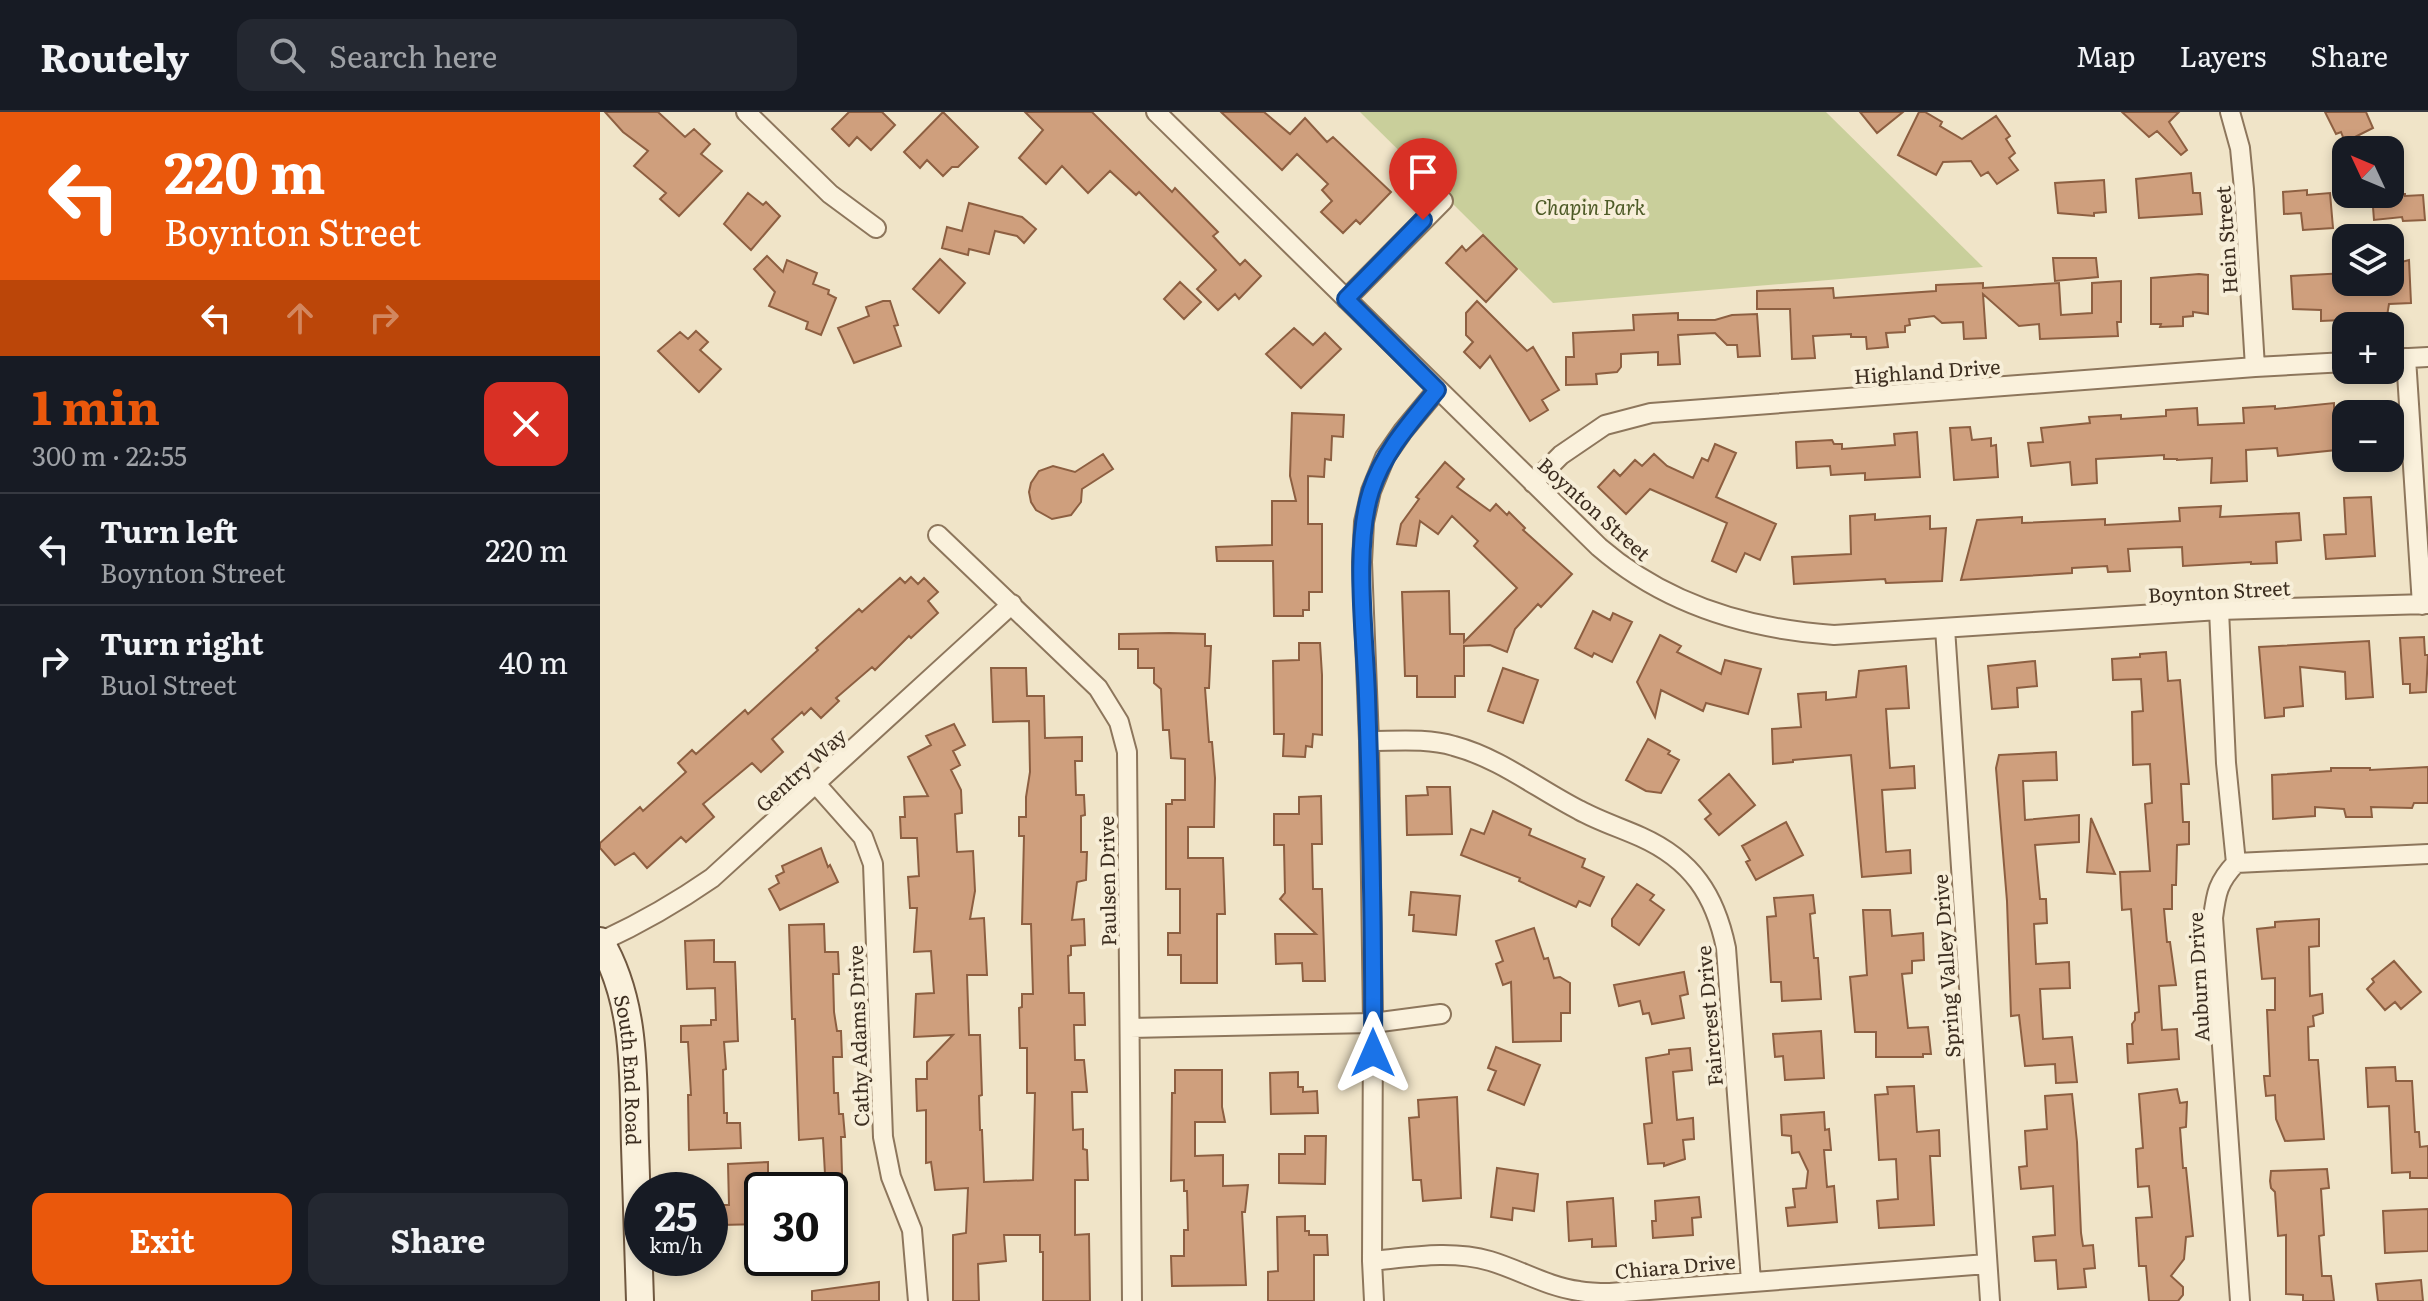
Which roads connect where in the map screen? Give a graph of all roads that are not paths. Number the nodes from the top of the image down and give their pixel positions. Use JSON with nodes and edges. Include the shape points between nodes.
{"nodes":[{"id":1,"x":746,"y":112,"type":"edge"},
{"id":2,"x":1156,"y":112,"type":"edge"},
{"id":3,"x":2230,"y":112,"type":"edge"},
{"id":4,"x":1443,"y":201,"type":"dead end"},
{"id":5,"x":876,"y":228,"type":"dead end"},
{"id":6,"x":1346,"y":299,"type":"junction"},
{"id":7,"x":2428,"y":357,"type":"edge"},
{"id":8,"x":2404,"y":359,"type":"edge"},
{"id":9,"x":2332,"y":363,"type":"edge"},
{"id":10,"x":2255,"y":367,"type":"junction"},
{"id":11,"x":2401,"y":384,"type":"edge"},
{"id":12,"x":1437,"y":390,"type":"junction"},
{"id":13,"x":1533,"y":483,"type":"junction"},
{"id":14,"x":938,"y":535,"type":"dead end"},
{"id":15,"x":1012,"y":604,"type":"junction"},
{"id":16,"x":2425,"y":604,"type":"edge"},
{"id":17,"x":2219,"y":610,"type":"junction"},
{"id":18,"x":1945,"y":628,"type":"junction"},
{"id":19,"x":1369,"y":741,"type":"junction"},
{"id":20,"x":816,"y":784,"type":"junction"},
{"id":21,"x":2428,"y":854,"type":"edge"},
{"id":22,"x":2236,"y":863,"type":"junction"},
{"id":23,"x":600,"y":942,"type":"edge"},
{"id":24,"x":1441,"y":1014,"type":"dead end"},
{"id":25,"x":1373,"y":1023,"type":"junction"},
{"id":26,"x":1130,"y":1028,"type":"junction"},
{"id":27,"x":1372,"y":1261,"type":"junction"},
{"id":28,"x":1987,"y":1264,"type":"junction"},
{"id":29,"x":1751,"y":1281,"type":"junction"},
{"id":30,"x":640,"y":1301,"type":"edge"},
{"id":31,"x":918,"y":1301,"type":"edge"},
{"id":32,"x":1132,"y":1301,"type":"edge"},
{"id":33,"x":1374,"y":1301,"type":"edge"},
{"id":34,"x":1990,"y":1301,"type":"edge"},
{"id":35,"x":2240,"y":1301,"type":"edge"}],
"edges":[{"from":1,"to":5,"type":"street","via":[[830,194]]},
{"from":2,"to":6,"type":"street","name":"Boynton Street"},
{"from":3,"to":10,"type":"street","name":"Hein Street","via":[[2240,148]]},
{"from":4,"to":6,"type":"street"},
{"from":6,"to":12,"type":"street","name":"Boynton Street"},
{"from":7,"to":8,"type":"street"},
{"from":9,"to":10,"type":"street","name":"Highland Drive"},
{"from":10,"to":13,"type":"street","name":"Highland Drive","via":[[1651,413],[1605,425],[1561,455]]},
{"from":11,"to":16,"type":"street"},
{"from":12,"to":13,"type":"street","name":"Boynton Street"},
{"from":12,"to":19,"type":"street","via":[[1385,457],[1364,522]]},
{"from":13,"to":18,"type":"street","name":"Boynton Street","via":[[1620,565],[1712,613],[1759,626],[1834,635]]},
{"from":14,"to":15,"type":"street","name":"Paulsen Drive"},
{"from":15,"to":20,"type":"street","name":"Gentry Way"},
{"from":15,"to":26,"type":"street","name":"Paulsen Drive","via":[[1098,688],[1119,722],[1127,752]]},
{"from":16,"to":17,"type":"street","name":"Boynton Street"},
{"from":17,"to":18,"type":"street","name":"Boynton Street"},
{"from":17,"to":22,"type":"street"},
{"from":18,"to":28,"type":"street","name":"Spring Valley Drive"},
{"from":19,"to":25,"type":"street"},
{"from":19,"to":29,"type":"street","name":"Faircrest Drive","via":[[1433,741],[1471,752],[1584,813],[1665,849],[1697,877],[1720,921],[1726,948]]},
{"from":20,"to":23,"type":"street","name":"Gentry Way","via":[[712,878],[680,901]]},
{"from":20,"to":31,"type":"street","name":"Cathy Adams Drive","via":[[863,837],[873,864],[883,1137],[891,1177],[912,1230]]},
{"from":21,"to":22,"type":"street"},
{"from":22,"to":35,"type":"street","name":"Auburn Drive","via":[[2223,876],[2213,918]]},
{"from":23,"to":30,"type":"main road","name":"South End Road","via":[[617,974],[629,1031]]},
{"from":24,"to":25,"type":"street"},
{"from":25,"to":26,"type":"street"},
{"from":25,"to":27,"type":"street"},
{"from":26,"to":32,"type":"street","name":"Paulsen Drive"},
{"from":27,"to":29,"type":"street","name":"Chiara Drive","via":[[1466,1256],[1580,1292]]},
{"from":27,"to":33,"type":"street"},
{"from":28,"to":29,"type":"street","name":"Chiara Drive"},
{"from":28,"to":34,"type":"street","name":"Spring Valley Drive"}]}
